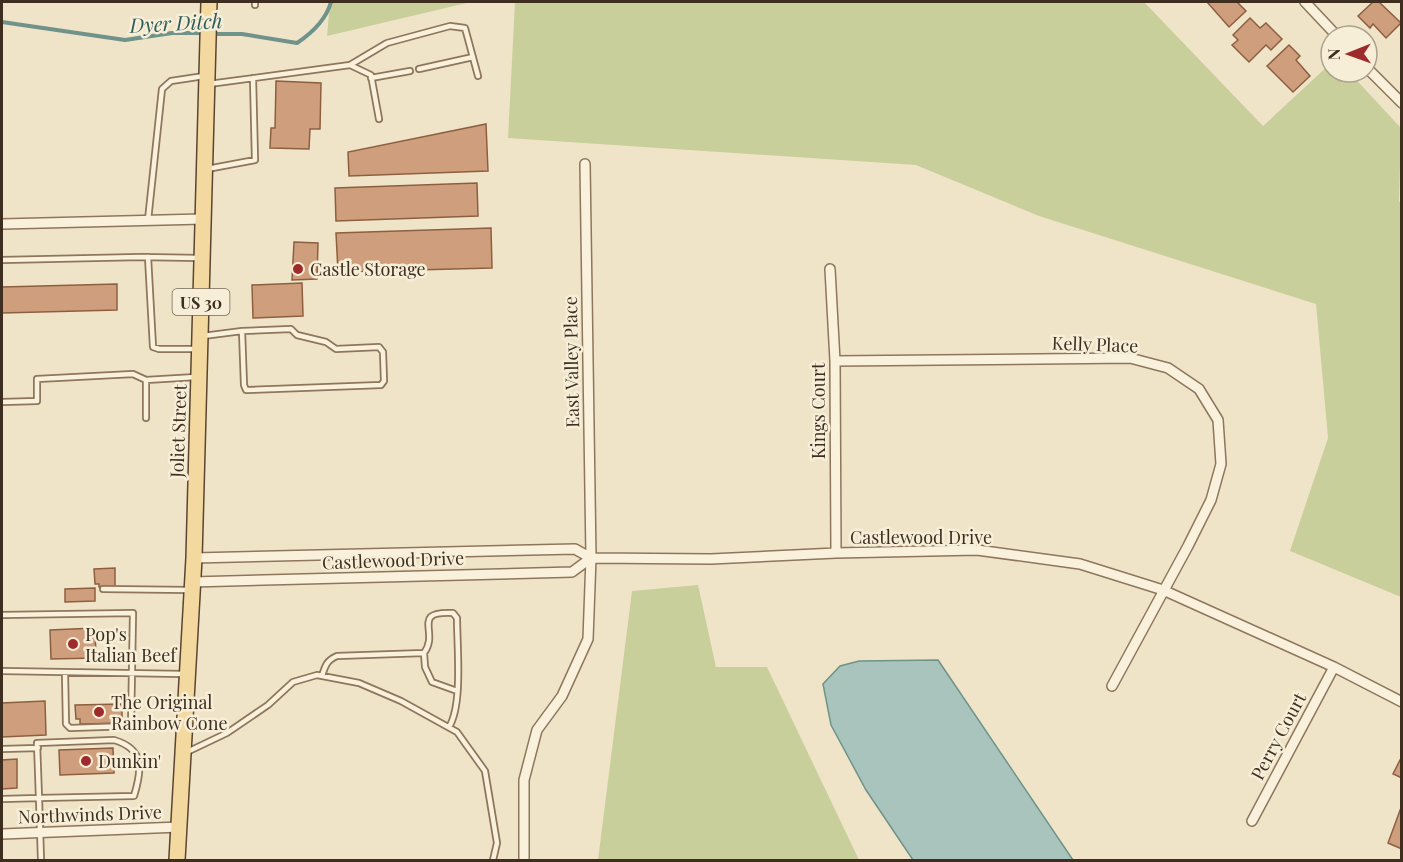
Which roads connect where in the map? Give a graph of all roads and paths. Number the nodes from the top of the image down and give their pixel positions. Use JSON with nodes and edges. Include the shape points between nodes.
{"nodes":[{"id":1,"x":209,"y":2,"type":"edge"},
{"id":2,"x":1305,"y":2,"type":"edge"},
{"id":3,"x":1326,"y":24,"type":"edge"},
{"id":4,"x":473,"y":57,"type":"junction"},
{"id":5,"x":350,"y":65,"type":"junction"},
{"id":6,"x":419,"y":69,"type":"dead end"},
{"id":7,"x":410,"y":71,"type":"dead end"},
{"id":8,"x":478,"y":76,"type":"dead end"},
{"id":9,"x":253,"y":78,"type":"junction"},
{"id":10,"x":371,"y":78,"type":"junction"},
{"id":11,"x":207,"y":80,"type":"junction"},
{"id":12,"x":1379,"y":80,"type":"edge"},
{"id":13,"x":1401,"y":103,"type":"edge"},
{"id":14,"x":378,"y":119,"type":"dead end"},
{"id":15,"x":585,"y":164,"type":"dead end"},
{"id":16,"x":204,"y":170,"type":"junction"},
{"id":17,"x":203,"y":219,"type":"junction"},
{"id":18,"x":148,"y":220,"type":"junction"},
{"id":19,"x":2,"y":224,"type":"edge"},
{"id":20,"x":148,"y":257,"type":"junction"},
{"id":21,"x":202,"y":258,"type":"junction"},
{"id":22,"x":2,"y":260,"type":"edge"},
{"id":23,"x":830,"y":269,"type":"dead end"},
{"id":24,"x":242,"y":331,"type":"junction"},
{"id":25,"x":200,"y":343,"type":"junction"},
{"id":26,"x":834,"y":361,"type":"junction"},
{"id":27,"x":199,"y":377,"type":"junction"},
{"id":28,"x":146,"y":380,"type":"junction"},
{"id":29,"x":2,"y":402,"type":"edge"},
{"id":30,"x":146,"y":418,"type":"dead end"},
{"id":31,"x":836,"y":553,"type":"junction"},
{"id":32,"x":194,"y":558,"type":"junction"},
{"id":33,"x":591,"y":558,"type":"junction"},
{"id":34,"x":192,"y":586,"type":"junction"},
{"id":35,"x":103,"y":589,"type":"dead end"},
{"id":36,"x":1163,"y":590,"type":"junction"},
{"id":37,"x":2,"y":615,"type":"edge"},
{"id":38,"x":424,"y":653,"type":"junction"},
{"id":39,"x":1334,"y":668,"type":"junction"},
{"id":40,"x":2,"y":671,"type":"edge"},
{"id":41,"x":65,"y":673,"type":"junction"},
{"id":42,"x":133,"y":674,"type":"junction"},
{"id":43,"x":187,"y":674,"type":"junction"},
{"id":44,"x":322,"y":676,"type":"junction"},
{"id":45,"x":1112,"y":686,"type":"dead end"},
{"id":46,"x":457,"y":691,"type":"junction"},
{"id":47,"x":1401,"y":702,"type":"edge"},
{"id":48,"x":448,"y":727,"type":"junction"},
{"id":49,"x":37,"y":745,"type":"junction"},
{"id":50,"x":2,"y":748,"type":"edge"},
{"id":51,"x":183,"y":754,"type":"junction"},
{"id":52,"x":39,"y":798,"type":"junction"},
{"id":53,"x":2,"y":799,"type":"edge"},
{"id":54,"x":1252,"y":821,"type":"dead end"},
{"id":55,"x":180,"y":827,"type":"junction"},
{"id":56,"x":40,"y":832,"type":"junction"},
{"id":57,"x":2,"y":834,"type":"edge"},
{"id":58,"x":41,"y":861,"type":"edge"},
{"id":59,"x":177,"y":861,"type":"edge"},
{"id":60,"x":493,"y":861,"type":"edge"},
{"id":61,"x":524,"y":861,"type":"edge"}],
"edges":[{"from":1,"to":11,"type":"main road","name":"Joliet Street","number":"US 30"},
{"from":2,"to":3,"type":"street"},
{"from":4,"to":5,"type":"lane","via":[[465,28],[450,26],[387,43]]},
{"from":4,"to":6,"type":"lane"},
{"from":4,"to":8,"type":"lane"},
{"from":5,"to":9,"type":"lane"},
{"from":5,"to":10,"type":"lane"},
{"from":7,"to":10,"type":"lane"},
{"from":9,"to":11,"type":"lane"},
{"from":9,"to":16,"type":"lane","via":[[255,160]]},
{"from":10,"to":14,"type":"lane"},
{"from":11,"to":16,"type":"main road","name":"Joliet Street","number":"US 30"},
{"from":11,"to":18,"type":"lane","via":[[171,81],[162,89]]},
{"from":12,"to":13,"type":"street"},
{"from":15,"to":33,"type":"street","name":"East Valley Place"},
{"from":16,"to":17,"type":"main road","name":"Joliet Street","number":"US 30"},
{"from":17,"to":18,"type":"street"},
{"from":17,"to":21,"type":"main road","name":"Joliet Street","number":"US 30"},
{"from":18,"to":19,"type":"street"},
{"from":20,"to":21,"type":"lane"},
{"from":20,"to":22,"type":"lane"},
{"from":20,"to":25,"type":"lane","via":[[153,347],[159,350]]},
{"from":21,"to":25,"type":"main road","name":"Joliet Street","number":"US 30"},
{"from":23,"to":26,"type":"street","name":"Kings Court"},
{"from":24,"to":24,"type":"lane","via":[[246,390],[381,385],[384,381],[383,352],[379,347],[336,349],[326,342],[297,335],[291,329]]},
{"from":24,"to":25,"type":"lane"},
{"from":25,"to":27,"type":"main road","name":"Joliet Street","number":"US 30"},
{"from":26,"to":31,"type":"street","name":"Kings Court"},
{"from":26,"to":36,"type":"street","name":"Kelly Place","via":[[1130,358],[1168,368],[1199,389],[1218,420],[1221,464],[1211,500]]},
{"from":27,"to":28,"type":"lane"},
{"from":27,"to":32,"type":"main road","name":"Joliet Street","number":"US 30"},
{"from":28,"to":29,"type":"lane","via":[[133,374],[37,379],[37,401]]},
{"from":28,"to":30,"type":"lane"},
{"from":31,"to":33,"type":"street","name":"Castlewood Drive","via":[[711,560]]},
{"from":31,"to":36,"type":"street","name":"Castlewood Drive","via":[[977,550],[1080,564]]},
{"from":32,"to":33,"type":"street","name":"Castlewood Drive","via":[[575,549]]},
{"from":32,"to":34,"type":"main road","name":"Joliet Street","number":"US 30"},
{"from":33,"to":34,"type":"street","name":"Castlewood Drive","via":[[572,572]]},
{"from":33,"to":61,"type":"street","name":"East Valley Place","via":[[588,639],[562,696],[537,730],[524,780]]},
{"from":34,"to":35,"type":"lane"},
{"from":34,"to":43,"type":"main road","name":"Joliet Street","number":"US 30"},
{"from":36,"to":39,"type":"street","name":"Castlewood Drive"},
{"from":36,"to":45,"type":"street","name":"Kelly Place"},
{"from":37,"to":42,"type":"lane","via":[[133,614]]},
{"from":38,"to":44,"type":"lane","via":[[337,656],[326,664]]},
{"from":38,"to":46,"type":"lane","via":[[432,682]]},
{"from":38,"to":46,"type":"lane","via":[[428,648],[429,618],[433,614],[453,613],[457,618]]},
{"from":39,"to":47,"type":"street","name":"Castlewood Drive"},
{"from":39,"to":54,"type":"street","name":"Perry Court"},
{"from":40,"to":41,"type":"lane"},
{"from":41,"to":42,"type":"lane"},
{"from":41,"to":42,"type":"lane","via":[[66,724],[70,728],[131,726]]},
{"from":42,"to":43,"type":"lane"},
{"from":43,"to":51,"type":"main road","name":"Joliet Street","number":"US 30"},
{"from":44,"to":48,"type":"lane","via":[[359,683]]},
{"from":44,"to":51,"type":"lane","via":[[293,682],[227,733]]},
{"from":46,"to":48,"type":"lane","via":[[454,718]]},
{"from":48,"to":60,"type":"lane","via":[[457,732],[485,771],[497,843]]},
{"from":49,"to":50,"type":"lane"},
{"from":49,"to":52,"type":"lane"},
{"from":49,"to":52,"type":"lane","via":[[114,740],[136,752],[139,760],[134,796]]},
{"from":51,"to":55,"type":"main road","name":"Joliet Street","number":"US 30"},
{"from":52,"to":53,"type":"lane"},
{"from":52,"to":56,"type":"lane"},
{"from":55,"to":56,"type":"street","name":"Northwinds Drive"},
{"from":55,"to":59,"type":"main road","name":"Joliet Street","number":"US 30"},
{"from":56,"to":57,"type":"street","name":"Northwinds Drive"},
{"from":56,"to":58,"type":"lane"}]}
